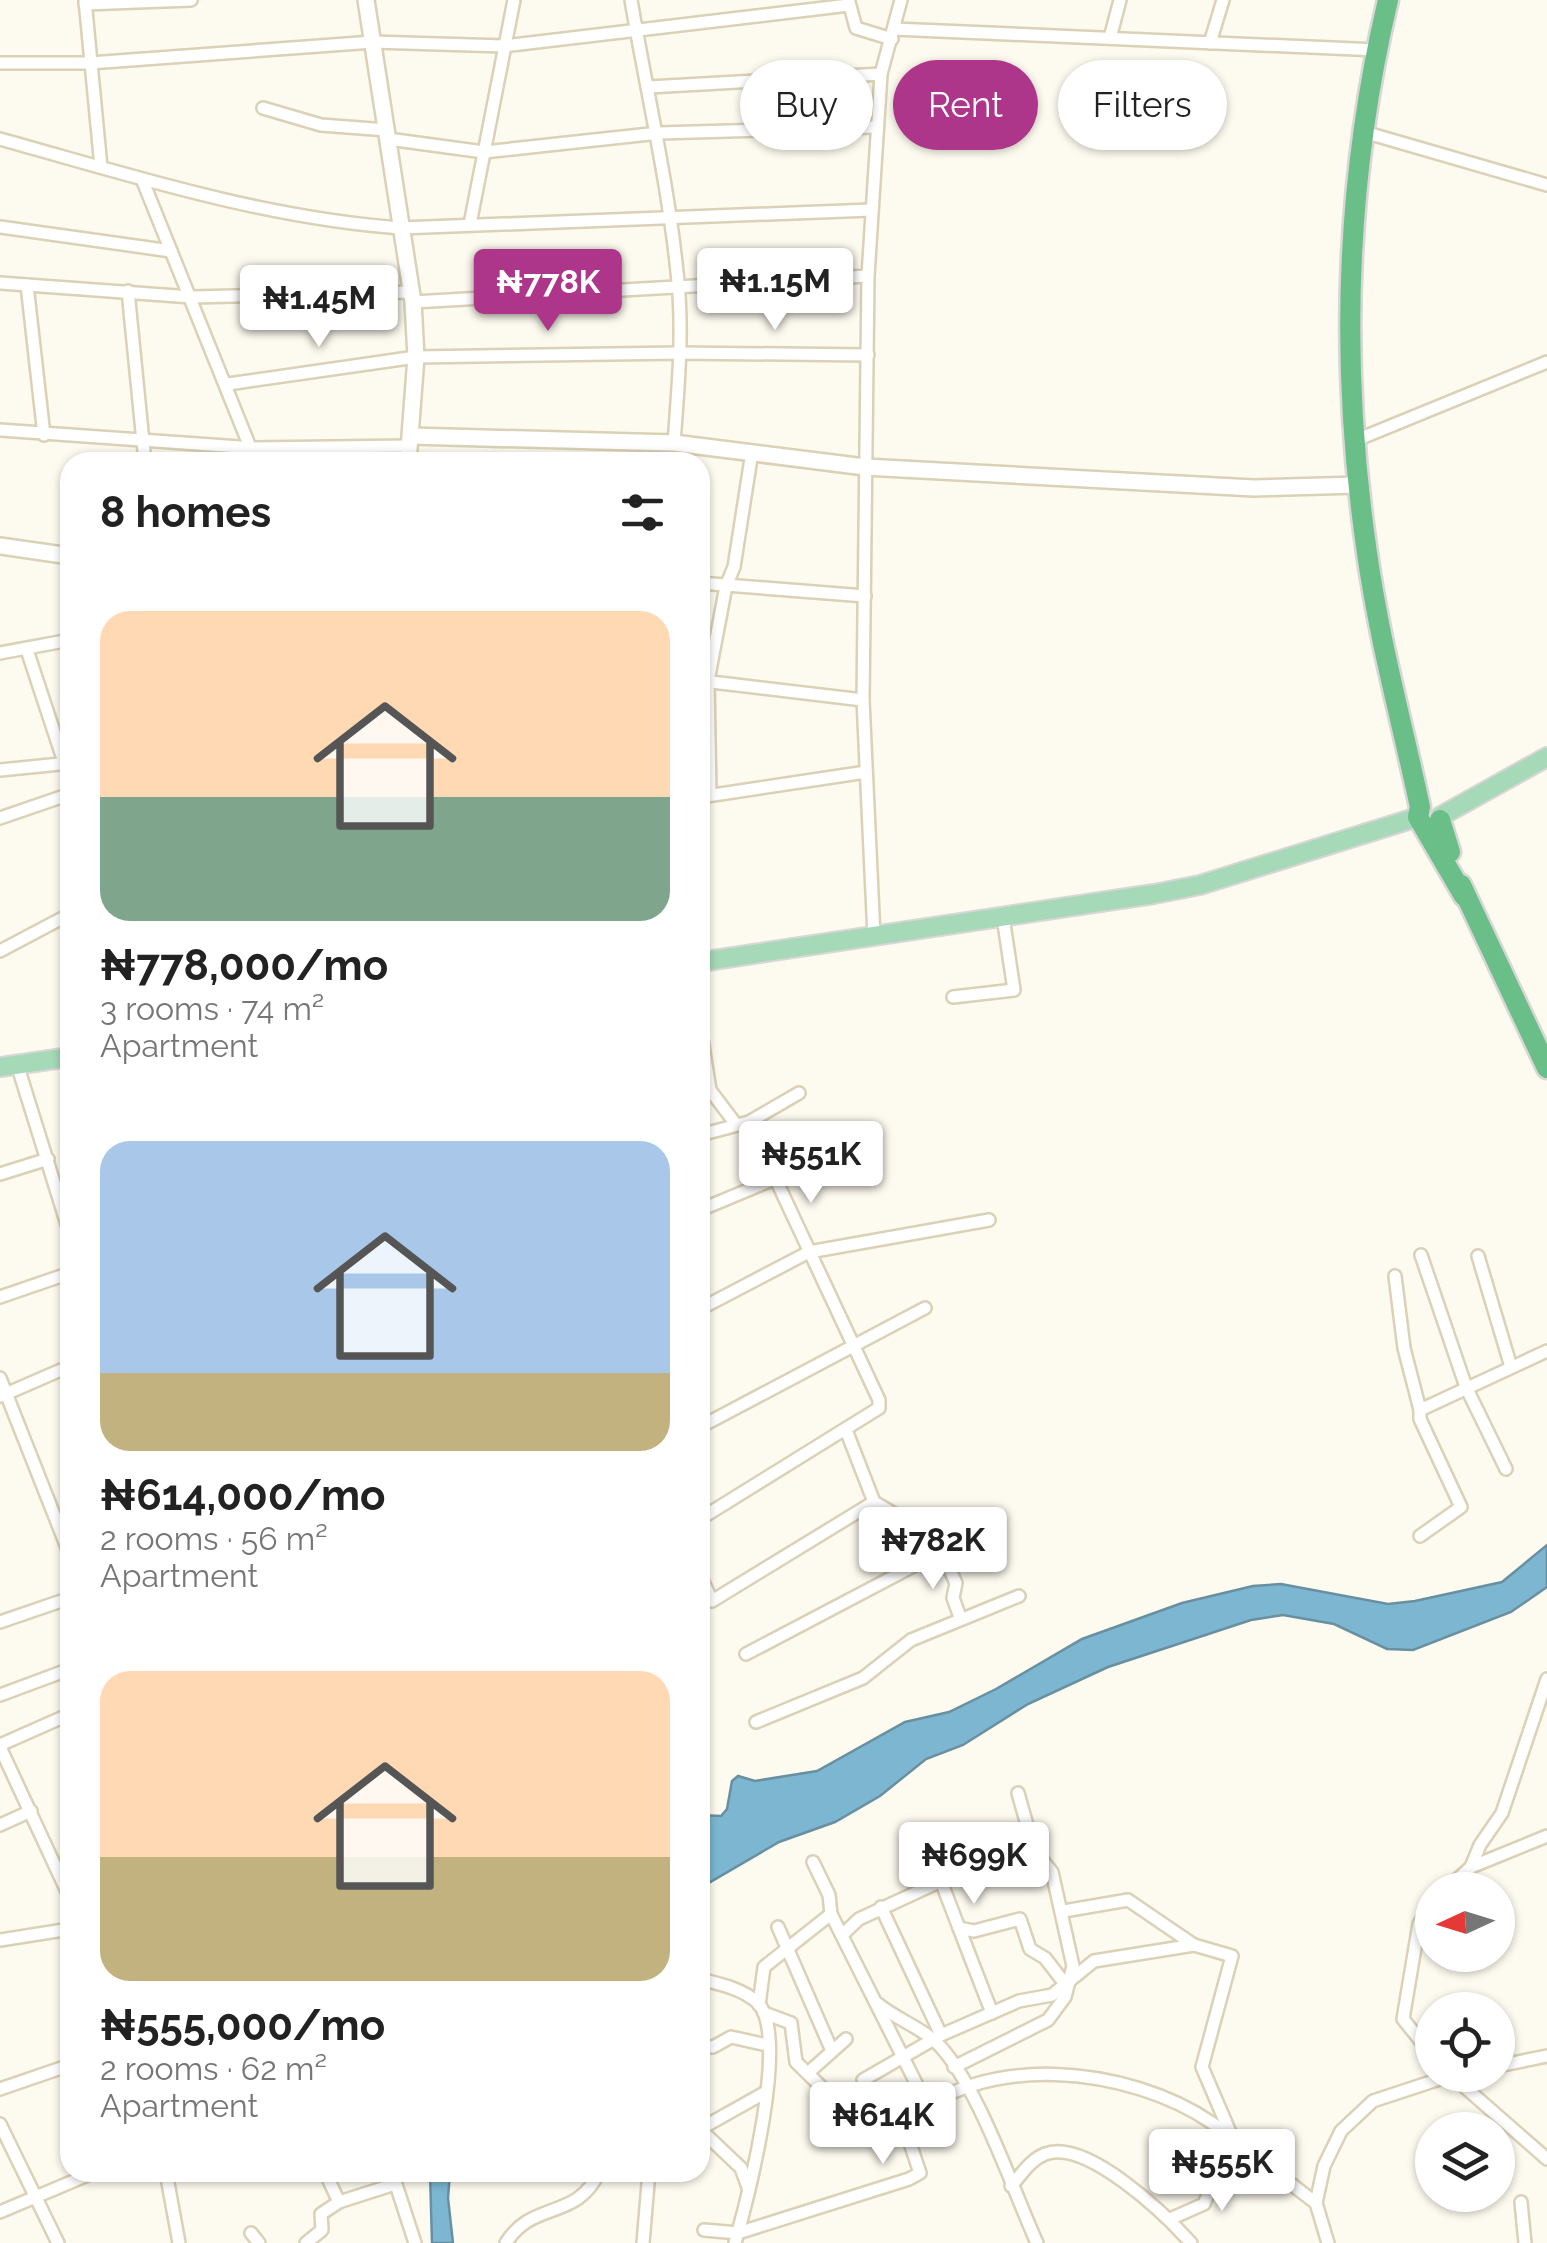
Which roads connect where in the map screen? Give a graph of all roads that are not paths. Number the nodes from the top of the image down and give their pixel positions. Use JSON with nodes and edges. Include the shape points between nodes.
{"nodes":[{"id":1,"x":190,"y":0,"type":"edge"},
{"id":2,"x":366,"y":0,"type":"edge"},
{"id":3,"x":514,"y":0,"type":"edge"},
{"id":4,"x":631,"y":0,"type":"edge"},
{"id":5,"x":901,"y":0,"type":"edge"},
{"id":6,"x":1120,"y":0,"type":"edge"},
{"id":7,"x":1223,"y":0,"type":"edge"},
{"id":8,"x":1388,"y":0,"type":"edge"},
{"id":9,"x":85,"y":2,"type":"edge"},
{"id":10,"x":849,"y":3,"type":"edge"},
{"id":11,"x":636,"y":31,"type":"junction"},
{"id":12,"x":893,"y":34,"type":"junction"},
{"id":13,"x":1110,"y":38,"type":"junction"},
{"id":14,"x":373,"y":42,"type":"junction"},
{"id":15,"x":1210,"y":43,"type":"junction"},
{"id":16,"x":504,"y":46,"type":"junction"},
{"id":17,"x":1378,"y":50,"type":"junction"},
{"id":18,"x":90,"y":62,"type":"junction"},
{"id":19,"x":0,"y":63,"type":"edge"},
{"id":20,"x":881,"y":74,"type":"junction"},
{"id":21,"x":648,"y":87,"type":"junction"},
{"id":22,"x":262,"y":108,"type":"dead end"},
{"id":23,"x":876,"y":127,"type":"junction"},
{"id":24,"x":1364,"y":132,"type":"junction"},
{"id":25,"x":658,"y":133,"type":"junction"},
{"id":26,"x":387,"y":135,"type":"junction"},
{"id":27,"x":0,"y":139,"type":"edge"},
{"id":28,"x":484,"y":152,"type":"junction"},
{"id":29,"x":101,"y":167,"type":"junction"},
{"id":30,"x":142,"y":179,"type":"junction"},
{"id":31,"x":1547,"y":185,"type":"edge"},
{"id":32,"x":871,"y":210,"type":"junction"},
{"id":33,"x":670,"y":216,"type":"junction"},
{"id":34,"x":470,"y":224,"type":"junction"},
{"id":35,"x":0,"y":227,"type":"edge"},
{"id":36,"x":402,"y":228,"type":"junction"},
{"id":37,"x":171,"y":251,"type":"junction"},
{"id":38,"x":868,"y":276,"type":"junction"},
{"id":39,"x":0,"y":283,"type":"edge"},
{"id":40,"x":26,"y":285,"type":"junction"},
{"id":41,"x":678,"y":285,"type":"junction"},
{"id":42,"x":128,"y":291,"type":"junction"},
{"id":43,"x":191,"y":297,"type":"junction"},
{"id":44,"x":412,"y":297,"type":"junction"},
{"id":45,"x":680,"y":352,"type":"junction"},
{"id":46,"x":868,"y":355,"type":"junction"},
{"id":47,"x":416,"y":357,"type":"junction"},
{"id":48,"x":1547,"y":362,"type":"edge"},
{"id":49,"x":228,"y":384,"type":"junction"},
{"id":50,"x":0,"y":430,"type":"edge"},
{"id":51,"x":44,"y":435,"type":"junction"},
{"id":52,"x":1354,"y":441,"type":"junction"},
{"id":53,"x":144,"y":442,"type":"junction"},
{"id":54,"x":674,"y":444,"type":"junction"},
{"id":55,"x":254,"y":448,"type":"junction"},
{"id":56,"x":409,"y":448,"type":"edge"},
{"id":57,"x":144,"y":452,"type":"edge"},
{"id":58,"x":255,"y":452,"type":"edge"},
{"id":59,"x":752,"y":452,"type":"junction"},
{"id":60,"x":866,"y":467,"type":"junction"},
{"id":61,"x":1358,"y":485,"type":"junction"},
{"id":62,"x":0,"y":546,"type":"edge"},
{"id":63,"x":60,"y":555,"type":"edge"},
{"id":64,"x":710,"y":584,"type":"edge"},
{"id":65,"x":726,"y":586,"type":"junction"},
{"id":66,"x":865,"y":596,"type":"junction"},
{"id":67,"x":60,"y":642,"type":"edge"},
{"id":68,"x":27,"y":650,"type":"junction"},
{"id":69,"x":0,"y":654,"type":"edge"},
{"id":70,"x":710,"y":655,"type":"edge"},
{"id":71,"x":710,"y":682,"type":"edge"},
{"id":72,"x":863,"y":700,"type":"junction"},
{"id":73,"x":60,"y":744,"type":"edge"},
{"id":74,"x":1547,"y":757,"type":"edge"},
{"id":75,"x":60,"y":765,"type":"edge"},
{"id":76,"x":0,"y":770,"type":"edge"},
{"id":77,"x":866,"y":772,"type":"junction"},
{"id":78,"x":710,"y":795,"type":"edge"},
{"id":79,"x":60,"y":797,"type":"edge"},
{"id":80,"x":1431,"y":813,"type":"junction"},
{"id":81,"x":0,"y":818,"type":"edge"},
{"id":82,"x":1003,"y":917,"type":"junction"},
{"id":83,"x":60,"y":919,"type":"edge"},
{"id":84,"x":874,"y":936,"type":"junction"},
{"id":85,"x":0,"y":951,"type":"edge"},
{"id":86,"x":710,"y":961,"type":"edge"},
{"id":87,"x":953,"y":997,"type":"dead end"},
{"id":88,"x":60,"y":1058,"type":"edge"},
{"id":89,"x":9,"y":1066,"type":"edge"},
{"id":90,"x":1547,"y":1068,"type":"edge"},
{"id":91,"x":710,"y":1090,"type":"edge"},
{"id":92,"x":799,"y":1093,"type":"dead end"},
{"id":93,"x":749,"y":1122,"type":"junction"},
{"id":94,"x":735,"y":1123,"type":"junction"},
{"id":95,"x":710,"y":1132,"type":"edge"},
{"id":96,"x":863,"y":1142,"type":"dead end"},
{"id":97,"x":48,"y":1159,"type":"junction"},
{"id":98,"x":0,"y":1174,"type":"edge"},
{"id":99,"x":775,"y":1178,"type":"junction"},
{"id":100,"x":60,"y":1200,"type":"edge"},
{"id":101,"x":710,"y":1206,"type":"edge"},
{"id":102,"x":989,"y":1220,"type":"dead end"},
{"id":103,"x":809,"y":1252,"type":"junction"},
{"id":104,"x":1422,"y":1255,"type":"dead end"},
{"id":105,"x":1478,"y":1256,"type":"dead end"},
{"id":106,"x":60,"y":1276,"type":"edge"},
{"id":107,"x":1395,"y":1276,"type":"dead end"},
{"id":108,"x":0,"y":1297,"type":"edge"},
{"id":109,"x":710,"y":1303,"type":"edge"},
{"id":110,"x":925,"y":1308,"type":"dead end"},
{"id":111,"x":852,"y":1344,"type":"junction"},
{"id":112,"x":1547,"y":1351,"type":"edge"},
{"id":113,"x":1512,"y":1367,"type":"junction"},
{"id":114,"x":60,"y":1370,"type":"edge"},
{"id":115,"x":0,"y":1378,"type":"edge"},
{"id":116,"x":1466,"y":1387,"type":"junction"},
{"id":117,"x":3,"y":1396,"type":"edge"},
{"id":118,"x":1420,"y":1410,"type":"junction"},
{"id":119,"x":710,"y":1422,"type":"edge"},
{"id":120,"x":846,"y":1430,"type":"junction"},
{"id":121,"x":1506,"y":1470,"type":"dead end"},
{"id":122,"x":874,"y":1502,"type":"junction"},
{"id":123,"x":710,"y":1513,"type":"edge"},
{"id":124,"x":60,"y":1531,"type":"edge"},
{"id":125,"x":1420,"y":1536,"type":"dead end"},
{"id":126,"x":942,"y":1551,"type":"junction"},
{"id":127,"x":1019,"y":1596,"type":"dead end"},
{"id":128,"x":710,"y":1597,"type":"edge"},
{"id":129,"x":60,"y":1601,"type":"edge"},
{"id":130,"x":960,"y":1617,"type":"junction"},
{"id":131,"x":0,"y":1622,"type":"edge"},
{"id":132,"x":746,"y":1654,"type":"dead end"},
{"id":133,"x":60,"y":1673,"type":"edge"},
{"id":134,"x":1547,"y":1679,"type":"edge"},
{"id":135,"x":0,"y":1695,"type":"edge"},
{"id":136,"x":60,"y":1719,"type":"edge"},
{"id":137,"x":756,"y":1722,"type":"dead end"},
{"id":138,"x":0,"y":1746,"type":"edge"},
{"id":139,"x":1018,"y":1793,"type":"dead end"},
{"id":140,"x":31,"y":1812,"type":"junction"},
{"id":141,"x":0,"y":1826,"type":"edge"},
{"id":142,"x":1547,"y":1836,"type":"edge"},
{"id":143,"x":60,"y":1861,"type":"edge"},
{"id":144,"x":813,"y":1862,"type":"dead end"},
{"id":145,"x":1471,"y":1868,"type":"junction"},
{"id":146,"x":1466,"y":1872,"type":"edge"},
{"id":147,"x":882,"y":1907,"type":"junction"},
{"id":148,"x":1064,"y":1910,"type":"junction"},
{"id":149,"x":831,"y":1914,"type":"junction"},
{"id":150,"x":778,"y":1927,"type":"dead end"},
{"id":151,"x":959,"y":1928,"type":"junction"},
{"id":152,"x":60,"y":1931,"type":"edge"},
{"id":153,"x":842,"y":1935,"type":"junction"},
{"id":154,"x":0,"y":1940,"type":"edge"},
{"id":155,"x":1194,"y":1945,"type":"junction"},
{"id":156,"x":1415,"y":1948,"type":"edge"},
{"id":157,"x":788,"y":1949,"type":"junction"},
{"id":158,"x":710,"y":1982,"type":"edge"},
{"id":159,"x":1067,"y":1984,"type":"junction"},
{"id":160,"x":878,"y":2004,"type":"junction"},
{"id":161,"x":761,"y":2009,"type":"junction"},
{"id":162,"x":992,"y":2013,"type":"junction"},
{"id":163,"x":1415,"y":2034,"type":"edge"},
{"id":164,"x":937,"y":2037,"type":"junction"},
{"id":165,"x":846,"y":2039,"type":"dead end"},
{"id":166,"x":767,"y":2045,"type":"junction"},
{"id":167,"x":710,"y":2047,"type":"edge"},
{"id":168,"x":832,"y":2051,"type":"junction"},
{"id":169,"x":1547,"y":2056,"type":"edge"},
{"id":170,"x":904,"y":2059,"type":"junction"},
{"id":171,"x":1515,"y":2063,"type":"edge"},
{"id":172,"x":954,"y":2067,"type":"junction"},
{"id":173,"x":60,"y":2068,"type":"edge"},
{"id":174,"x":809,"y":2072,"type":"junction"},
{"id":175,"x":863,"y":2080,"type":"dead end"},
{"id":176,"x":965,"y":2084,"type":"junction"},
{"id":177,"x":1415,"y":2087,"type":"edge"},
{"id":178,"x":0,"y":2089,"type":"edge"},
{"id":179,"x":766,"y":2092,"type":"junction"},
{"id":180,"x":1471,"y":2092,"type":"edge"},
{"id":181,"x":926,"y":2104,"type":"junction"},
{"id":182,"x":710,"y":2123,"type":"edge"},
{"id":183,"x":0,"y":2124,"type":"edge"},
{"id":184,"x":904,"y":2125,"type":"junction"},
{"id":185,"x":710,"y":2139,"type":"edge"},
{"id":186,"x":1234,"y":2141,"type":"junction"},
{"id":187,"x":1246,"y":2151,"type":"junction"},
{"id":188,"x":1547,"y":2159,"type":"edge"},
{"id":189,"x":72,"y":2182,"type":"edge"},
{"id":190,"x":168,"y":2182,"type":"edge"},
{"id":191,"x":330,"y":2182,"type":"edge"},
{"id":192,"x":384,"y":2182,"type":"edge"},
{"id":193,"x":394,"y":2182,"type":"edge"},
{"id":194,"x":593,"y":2182,"type":"edge"},
{"id":195,"x":648,"y":2182,"type":"edge"},
{"id":196,"x":1011,"y":2186,"type":"junction"},
{"id":197,"x":750,"y":2191,"type":"junction"},
{"id":198,"x":34,"y":2198,"type":"junction"},
{"id":199,"x":339,"y":2202,"type":"junction"},
{"id":200,"x":1521,"y":2202,"type":"dead end"},
{"id":201,"x":1316,"y":2203,"type":"junction"},
{"id":202,"x":0,"y":2212,"type":"edge"},
{"id":203,"x":1170,"y":2220,"type":"junction"},
{"id":204,"x":1324,"y":2225,"type":"junction"},
{"id":205,"x":704,"y":2230,"type":"dead end"},
{"id":206,"x":736,"y":2238,"type":"edge"},
{"id":207,"x":58,"y":2243,"type":"edge"},
{"id":208,"x":179,"y":2243,"type":"edge"},
{"id":209,"x":306,"y":2243,"type":"edge"},
{"id":210,"x":415,"y":2243,"type":"edge"},
{"id":211,"x":506,"y":2243,"type":"edge"},
{"id":212,"x":643,"y":2243,"type":"edge"},
{"id":213,"x":1037,"y":2243,"type":"edge"},
{"id":214,"x":1191,"y":2243,"type":"edge"},
{"id":215,"x":1328,"y":2243,"type":"edge"},
{"id":216,"x":1338,"y":2243,"type":"edge"},
{"id":217,"x":1525,"y":2243,"type":"edge"}],
"edges":[{"from":1,"to":9,"type":"street"},
{"from":2,"to":14,"type":"street"},
{"from":3,"to":16,"type":"street"},
{"from":4,"to":11,"type":"street"},
{"from":5,"to":12,"type":"street"},
{"from":6,"to":13,"type":"street"},
{"from":7,"to":15,"type":"street"},
{"from":8,"to":17,"type":"highway"},
{"from":9,"to":18,"type":"street"},
{"from":10,"to":11,"type":"street"},
{"from":10,"to":12,"type":"street","via":[[856,28]]},
{"from":11,"to":16,"type":"street"},
{"from":11,"to":21,"type":"street"},
{"from":12,"to":13,"type":"street"},
{"from":12,"to":20,"type":"street"},
{"from":13,"to":15,"type":"street"},
{"from":14,"to":16,"type":"street"},
{"from":14,"to":18,"type":"street"},
{"from":14,"to":26,"type":"street"},
{"from":15,"to":17,"type":"street"},
{"from":16,"to":28,"type":"street"},
{"from":17,"to":24,"type":"highway"},
{"from":18,"to":19,"type":"street"},
{"from":18,"to":29,"type":"street"},
{"from":20,"to":21,"type":"street"},
{"from":20,"to":23,"type":"street"},
{"from":21,"to":25,"type":"street"},
{"from":22,"to":26,"type":"street"},
{"from":23,"to":25,"type":"street"},
{"from":23,"to":32,"type":"street"},
{"from":24,"to":31,"type":"street"},
{"from":24,"to":52,"type":"highway","via":[[1349,295]]},
{"from":25,"to":28,"type":"street"},
{"from":25,"to":33,"type":"street"},
{"from":26,"to":28,"type":"street"},
{"from":26,"to":36,"type":"street"},
{"from":27,"to":29,"type":"street"},
{"from":28,"to":34,"type":"street"},
{"from":29,"to":30,"type":"street"},
{"from":30,"to":36,"type":"street","via":[[313,220]]},
{"from":30,"to":37,"type":"street"},
{"from":32,"to":33,"type":"street"},
{"from":32,"to":38,"type":"street"},
{"from":33,"to":34,"type":"street"},
{"from":33,"to":41,"type":"street"},
{"from":34,"to":36,"type":"street"},
{"from":35,"to":37,"type":"street"},
{"from":36,"to":44,"type":"street"},
{"from":37,"to":43,"type":"street"},
{"from":38,"to":41,"type":"street"},
{"from":38,"to":46,"type":"street"},
{"from":39,"to":40,"type":"street"},
{"from":40,"to":42,"type":"street"},
{"from":40,"to":51,"type":"street"},
{"from":41,"to":44,"type":"street"},
{"from":41,"to":45,"type":"street"},
{"from":42,"to":43,"type":"street"},
{"from":42,"to":53,"type":"street"},
{"from":43,"to":44,"type":"street"},
{"from":43,"to":49,"type":"street"},
{"from":44,"to":47,"type":"street"},
{"from":45,"to":46,"type":"street"},
{"from":45,"to":47,"type":"street"},
{"from":45,"to":54,"type":"street"},
{"from":46,"to":60,"type":"street"},
{"from":47,"to":49,"type":"street"},
{"from":47,"to":56,"type":"street"},
{"from":48,"to":52,"type":"street"},
{"from":49,"to":55,"type":"street"},
{"from":50,"to":51,"type":"street"},
{"from":51,"to":53,"type":"street"},
{"from":52,"to":61,"type":"highway"},
{"from":53,"to":55,"type":"street"},
{"from":53,"to":57,"type":"street"},
{"from":54,"to":56,"type":"street"},
{"from":54,"to":59,"type":"street"},
{"from":55,"to":56,"type":"street"},
{"from":55,"to":58,"type":"street"},
{"from":59,"to":60,"type":"street"},
{"from":59,"to":65,"type":"street"},
{"from":60,"to":61,"type":"street","via":[[1254,488]]},
{"from":60,"to":66,"type":"street"},
{"from":61,"to":80,"type":"highway","via":[[1404,733]]},
{"from":62,"to":63,"type":"street"},
{"from":64,"to":65,"type":"street"},
{"from":65,"to":66,"type":"street"},
{"from":65,"to":70,"type":"street"},
{"from":66,"to":72,"type":"street"},
{"from":67,"to":68,"type":"street"},
{"from":68,"to":69,"type":"street"},
{"from":68,"to":73,"type":"street"},
{"from":71,"to":72,"type":"street"},
{"from":72,"to":77,"type":"street"},
{"from":74,"to":80,"type":"main road"},
{"from":75,"to":76,"type":"street"},
{"from":77,"to":78,"type":"street"},
{"from":77,"to":84,"type":"street"},
{"from":79,"to":81,"type":"street"},
{"from":80,"to":82,"type":"main road","via":[[1200,885]]},
{"from":80,"to":90,"type":"highway"},
{"from":82,"to":84,"type":"main road"},
{"from":82,"to":87,"type":"street","via":[[1014,990]]},
{"from":83,"to":85,"type":"street"},
{"from":84,"to":86,"type":"main road"},
{"from":88,"to":89,"type":"main road"},
{"from":89,"to":97,"type":"street"},
{"from":91,"to":94,"type":"street"},
{"from":92,"to":93,"type":"street"},
{"from":93,"to":94,"type":"street"},
{"from":93,"to":99,"type":"street"},
{"from":94,"to":95,"type":"street"},
{"from":96,"to":99,"type":"street"},
{"from":97,"to":98,"type":"street"},
{"from":97,"to":100,"type":"street"},
{"from":99,"to":101,"type":"street"},
{"from":99,"to":103,"type":"street"},
{"from":102,"to":103,"type":"street"},
{"from":103,"to":109,"type":"street"},
{"from":103,"to":111,"type":"street"},
{"from":104,"to":116,"type":"street"},
{"from":105,"to":113,"type":"street"},
{"from":106,"to":108,"type":"street"},
{"from":107,"to":118,"type":"street"},
{"from":110,"to":111,"type":"street"},
{"from":111,"to":119,"type":"street"},
{"from":111,"to":120,"type":"street","via":[[880,1400],[879,1408]]},
{"from":112,"to":113,"type":"street"},
{"from":113,"to":116,"type":"street"},
{"from":114,"to":117,"type":"street"},
{"from":115,"to":117,"type":"street"},
{"from":116,"to":118,"type":"street"},
{"from":116,"to":121,"type":"street"},
{"from":117,"to":124,"type":"street"},
{"from":118,"to":125,"type":"street","via":[[1461,1507]]},
{"from":120,"to":122,"type":"street"},
{"from":120,"to":123,"type":"street"},
{"from":122,"to":126,"type":"street","via":[[928,1523]]},
{"from":122,"to":128,"type":"street"},
{"from":126,"to":130,"type":"street","via":[[956,1583]]},
{"from":126,"to":132,"type":"street"},
{"from":127,"to":130,"type":"street"},
{"from":129,"to":131,"type":"street"},
{"from":130,"to":137,"type":"street","via":[[911,1640],[863,1678]]},
{"from":133,"to":135,"type":"street"},
{"from":134,"to":145,"type":"street","via":[[1502,1813]]},
{"from":136,"to":138,"type":"street"},
{"from":138,"to":140,"type":"street"},
{"from":139,"to":148,"type":"street","via":[[1034,1850],[1052,1872]]},
{"from":140,"to":141,"type":"street"},
{"from":140,"to":143,"type":"street"},
{"from":142,"to":145,"type":"street"},
{"from":144,"to":149,"type":"street"},
{"from":145,"to":146,"type":"street"},
{"from":147,"to":151,"type":"street","via":[[941,1880]]},
{"from":147,"to":153,"type":"street"},
{"from":147,"to":164,"type":"street"},
{"from":148,"to":155,"type":"street","via":[[1128,1900]]},
{"from":148,"to":159,"type":"street","via":[[1072,1966]]},
{"from":149,"to":153,"type":"street"},
{"from":149,"to":157,"type":"street"},
{"from":150,"to":157,"type":"street"},
{"from":151,"to":159,"type":"street","via":[[1020,1920],[1030,1949]]},
{"from":151,"to":162,"type":"street"},
{"from":152,"to":154,"type":"street"},
{"from":153,"to":160,"type":"street"},
{"from":155,"to":159,"type":"street","via":[[1094,1961]]},
{"from":155,"to":186,"type":"street","via":[[1232,1956],[1202,2067]]},
{"from":156,"to":163,"type":"street","via":[[1403,2019]]},
{"from":157,"to":161,"type":"street","via":[[761,1974]]},
{"from":157,"to":168,"type":"street"},
{"from":158,"to":161,"type":"street","via":[[736,1989]]},
{"from":159,"to":162,"type":"street"},
{"from":159,"to":172,"type":"street","via":[[1048,2020]]},
{"from":160,"to":164,"type":"street"},
{"from":160,"to":170,"type":"street"},
{"from":161,"to":166,"type":"street"},
{"from":161,"to":174,"type":"street","via":[[790,2023],[796,2062]]},
{"from":162,"to":164,"type":"street"},
{"from":164,"to":170,"type":"street"},
{"from":164,"to":172,"type":"street"},
{"from":165,"to":168,"type":"street"},
{"from":166,"to":167,"type":"street","via":[[731,2038]]},
{"from":166,"to":179,"type":"street"},
{"from":168,"to":174,"type":"street"},
{"from":169,"to":171,"type":"street"},
{"from":170,"to":175,"type":"street"},
{"from":170,"to":181,"type":"street"},
{"from":172,"to":176,"type":"street"},
{"from":173,"to":178,"type":"street"},
{"from":174,"to":184,"type":"street","via":[[856,2120]]},
{"from":176,"to":181,"type":"street"},
{"from":176,"to":186,"type":"street","via":[[1084,2075],[1169,2102]]},
{"from":176,"to":196,"type":"street"},
{"from":177,"to":201,"type":"street","via":[[1373,2101],[1342,2131],[1324,2166]]},
{"from":179,"to":182,"type":"street"},
{"from":179,"to":197,"type":"street"},
{"from":180,"to":188,"type":"street"},
{"from":181,"to":184,"type":"street"},
{"from":183,"to":198,"type":"street"},
{"from":184,"to":206,"type":"street","via":[[920,2173]]},
{"from":185,"to":197,"type":"street","via":[[741,2168]]},
{"from":186,"to":187,"type":"street"},
{"from":187,"to":201,"type":"street"},
{"from":187,"to":203,"type":"street","via":[[1221,2158],[1204,2204]]},
{"from":189,"to":198,"type":"street"},
{"from":190,"to":208,"type":"street"},
{"from":191,"to":199,"type":"street"},
{"from":192,"to":199,"type":"street"},
{"from":193,"to":210,"type":"street"},
{"from":194,"to":211,"type":"street","via":[[585,2197],[528,2220]]},
{"from":195,"to":212,"type":"street"},
{"from":196,"to":203,"type":"street","via":[[1046,2154],[1078,2153]]},
{"from":196,"to":213,"type":"street"},
{"from":197,"to":206,"type":"street"},
{"from":198,"to":202,"type":"street"},
{"from":198,"to":207,"type":"street"},
{"from":199,"to":209,"type":"street","via":[[321,2214],[322,2230]]},
{"from":200,"to":217,"type":"street"},
{"from":201,"to":204,"type":"street"},
{"from":203,"to":214,"type":"street"},
{"from":204,"to":215,"type":"street"},
{"from":204,"to":216,"type":"street"},
{"from":205,"to":206,"type":"street"}]}
